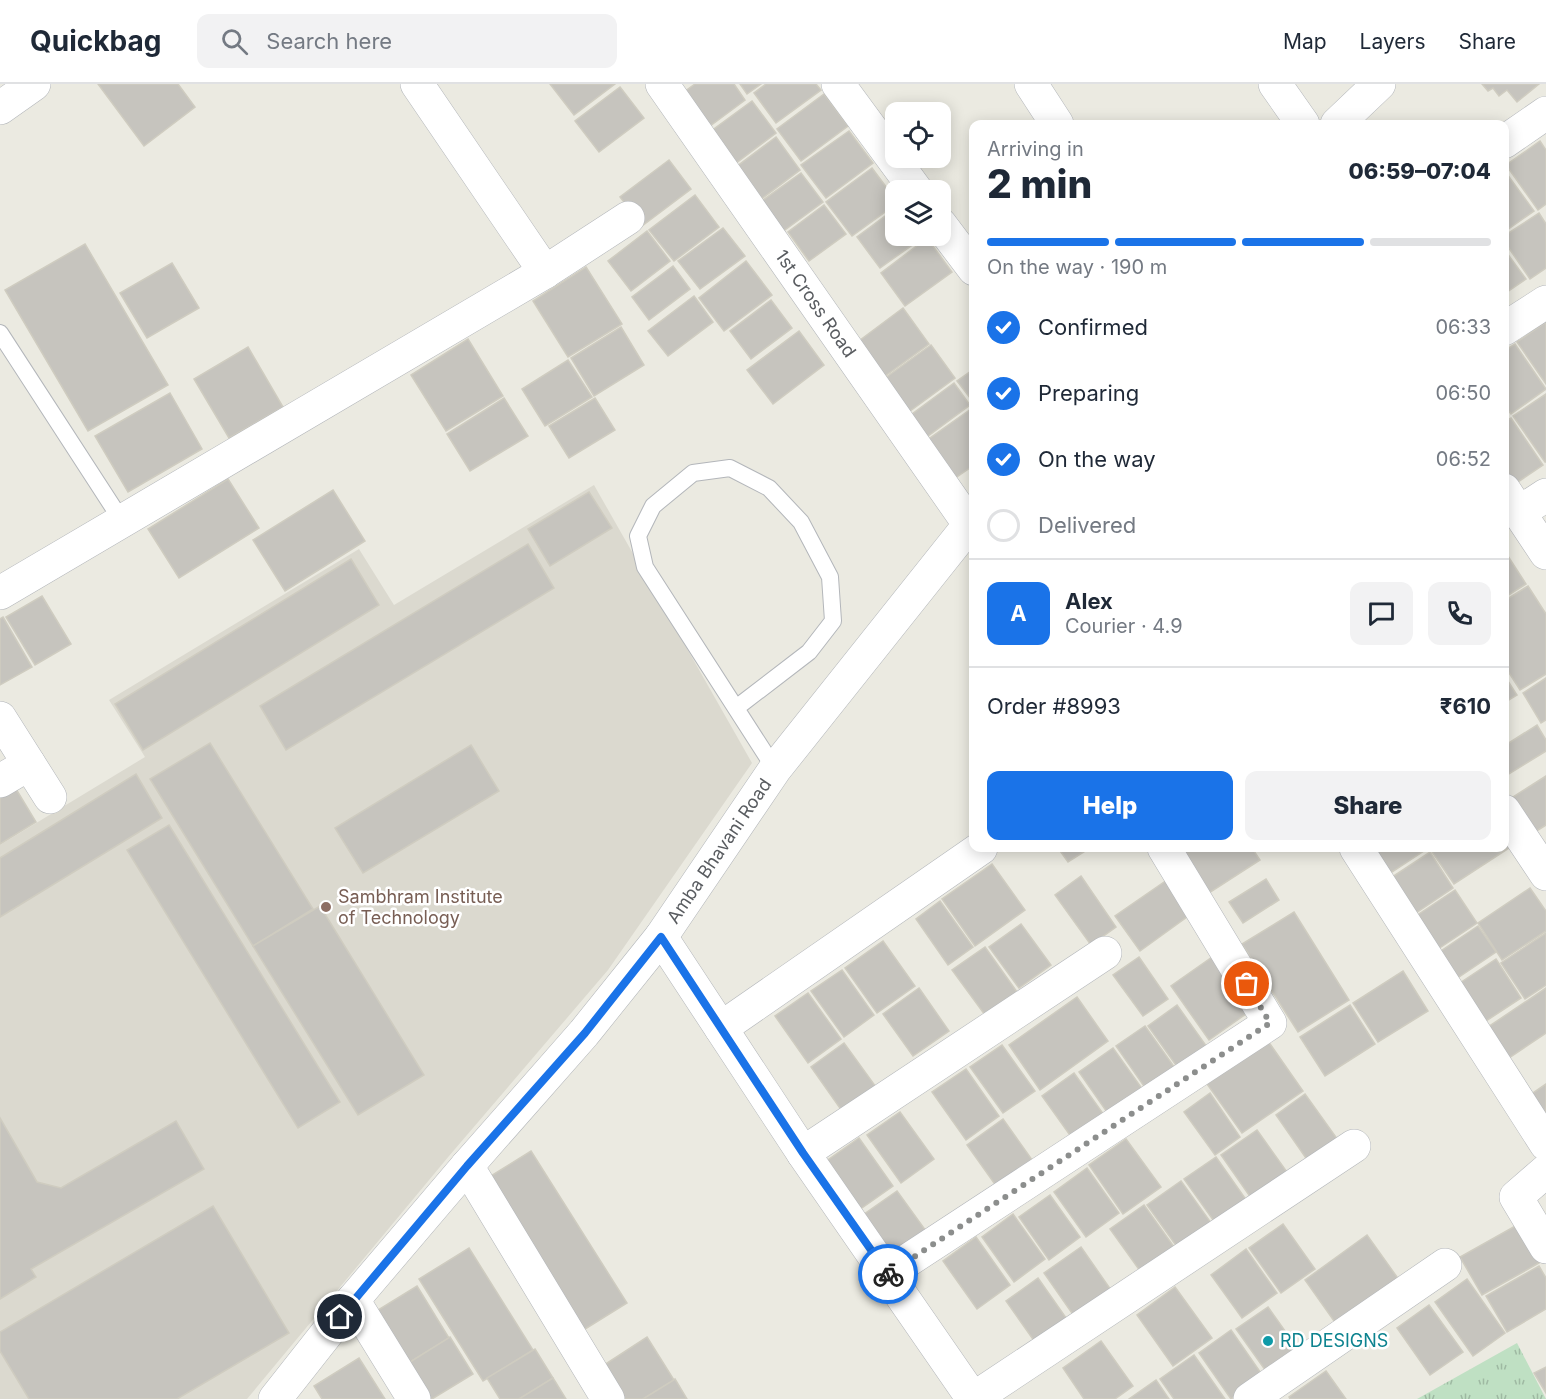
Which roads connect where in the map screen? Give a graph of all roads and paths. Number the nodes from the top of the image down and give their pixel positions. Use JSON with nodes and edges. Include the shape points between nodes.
{"nodes":[{"id":1,"x":34,"y":84,"type":"edge"},
{"id":2,"x":417,"y":84,"type":"edge"},
{"id":3,"x":662,"y":84,"type":"edge"},
{"id":4,"x":838,"y":84,"type":"edge"},
{"id":5,"x":1031,"y":84,"type":"edge"},
{"id":6,"x":1275,"y":84,"type":"edge"},
{"id":7,"x":1379,"y":84,"type":"edge"},
{"id":8,"x":0,"y":108,"type":"edge"},
{"id":9,"x":1546,"y":113,"type":"edge"},
{"id":10,"x":1054,"y":120,"type":"edge"},
{"id":11,"x":1300,"y":120,"type":"edge"},
{"id":12,"x":1341,"y":120,"type":"edge"},
{"id":13,"x":1509,"y":139,"type":"edge"},
{"id":14,"x":909,"y":180,"type":"edge"},
{"id":15,"x":628,"y":218,"type":"dead end"},
{"id":16,"x":951,"y":239,"type":"edge"},
{"id":17,"x":969,"y":262,"type":"edge"},
{"id":18,"x":545,"y":272,"type":"junction"},
{"id":19,"x":1546,"y":302,"type":"edge"},
{"id":20,"x":1509,"y":326,"type":"edge"},
{"id":21,"x":0,"y":333,"type":"edge"},
{"id":22,"x":1524,"y":499,"type":"edge"},
{"id":23,"x":122,"y":521,"type":"junction"},
{"id":24,"x":969,"y":521,"type":"edge"},
{"id":25,"x":969,"y":529,"type":"edge"},
{"id":26,"x":1546,"y":553,"type":"edge"},
{"id":27,"x":0,"y":593,"type":"edge"},
{"id":28,"x":736,"y":708,"type":"junction"},
{"id":29,"x":0,"y":718,"type":"edge"},
{"id":30,"x":28,"y":764,"type":"junction"},
{"id":31,"x":775,"y":769,"type":"junction"},
{"id":32,"x":0,"y":781,"type":"edge"},
{"id":33,"x":50,"y":797,"type":"dead end"},
{"id":34,"x":1509,"y":818,"type":"edge"},
{"id":35,"x":975,"y":852,"type":"edge"},
{"id":36,"x":1166,"y":852,"type":"edge"},
{"id":37,"x":1359,"y":852,"type":"edge"},
{"id":38,"x":1546,"y":874,"type":"edge"},
{"id":39,"x":661,"y":937,"type":"junction"},
{"id":40,"x":1105,"y":953,"type":"dead end"},
{"id":41,"x":721,"y":1028,"type":"junction"},
{"id":42,"x":1546,"y":1144,"type":"edge"},
{"id":43,"x":1354,"y":1146,"type":"dead end"},
{"id":44,"x":803,"y":1153,"type":"junction"},
{"id":45,"x":467,"y":1166,"type":"junction"},
{"id":46,"x":1546,"y":1171,"type":"edge"},
{"id":47,"x":1546,"y":1247,"type":"edge"},
{"id":48,"x":1445,"y":1265,"type":"dead end"},
{"id":49,"x":887,"y":1274,"type":"junction"},
{"id":50,"x":353,"y":1300,"type":"junction"},
{"id":51,"x":275,"y":1399,"type":"edge"},
{"id":52,"x":414,"y":1399,"type":"edge"},
{"id":53,"x":608,"y":1399,"type":"edge"},
{"id":54,"x":1250,"y":1399,"type":"edge"}],
"edges":[{"from":1,"to":8,"type":"street"},
{"from":2,"to":18,"type":"street"},
{"from":3,"to":24,"type":"street","name":"1st Cross Road"},
{"from":4,"to":14,"type":"street"},
{"from":5,"to":10,"type":"street"},
{"from":6,"to":11,"type":"street"},
{"from":7,"to":12,"type":"street"},
{"from":9,"to":13,"type":"street"},
{"from":15,"to":18,"type":"street"},
{"from":16,"to":17,"type":"street"},
{"from":18,"to":23,"type":"street"},
{"from":19,"to":20,"type":"street"},
{"from":21,"to":23,"type":"lane"},
{"from":22,"to":26,"type":"street"},
{"from":23,"to":27,"type":"street"},
{"from":25,"to":31,"type":"street","name":"Amba Bhavani Road"},
{"from":28,"to":28,"type":"lane","via":[[645,567],[638,536],[653,506],[693,473],[730,468],[769,488],[801,522],[830,578],[833,621],[809,652]]},
{"from":28,"to":31,"type":"lane"},
{"from":29,"to":30,"type":"street"},
{"from":30,"to":32,"type":"street"},
{"from":30,"to":33,"type":"street"},
{"from":31,"to":39,"type":"street","name":"Amba Bhavani Road"},
{"from":34,"to":38,"type":"street"},
{"from":35,"to":41,"type":"street"},
{"from":36,"to":49,"type":"street","via":[[1270,1023]]},
{"from":37,"to":42,"type":"street"},
{"from":39,"to":41,"type":"street"},
{"from":39,"to":45,"type":"street","name":"Amba Bhavani Road","via":[[585,1033]]},
{"from":40,"to":44,"type":"street"},
{"from":41,"to":44,"type":"street"},
{"from":43,"to":49,"type":"street","via":[[972,1399]]},
{"from":44,"to":49,"type":"street"},
{"from":45,"to":50,"type":"street","name":"Amba Bhavani Road"},
{"from":45,"to":53,"type":"street"},
{"from":46,"to":47,"type":"street","via":[[1516,1197]]},
{"from":48,"to":54,"type":"street"},
{"from":50,"to":51,"type":"street","name":"Amba Bhavani Road"},
{"from":50,"to":52,"type":"street"}]}
